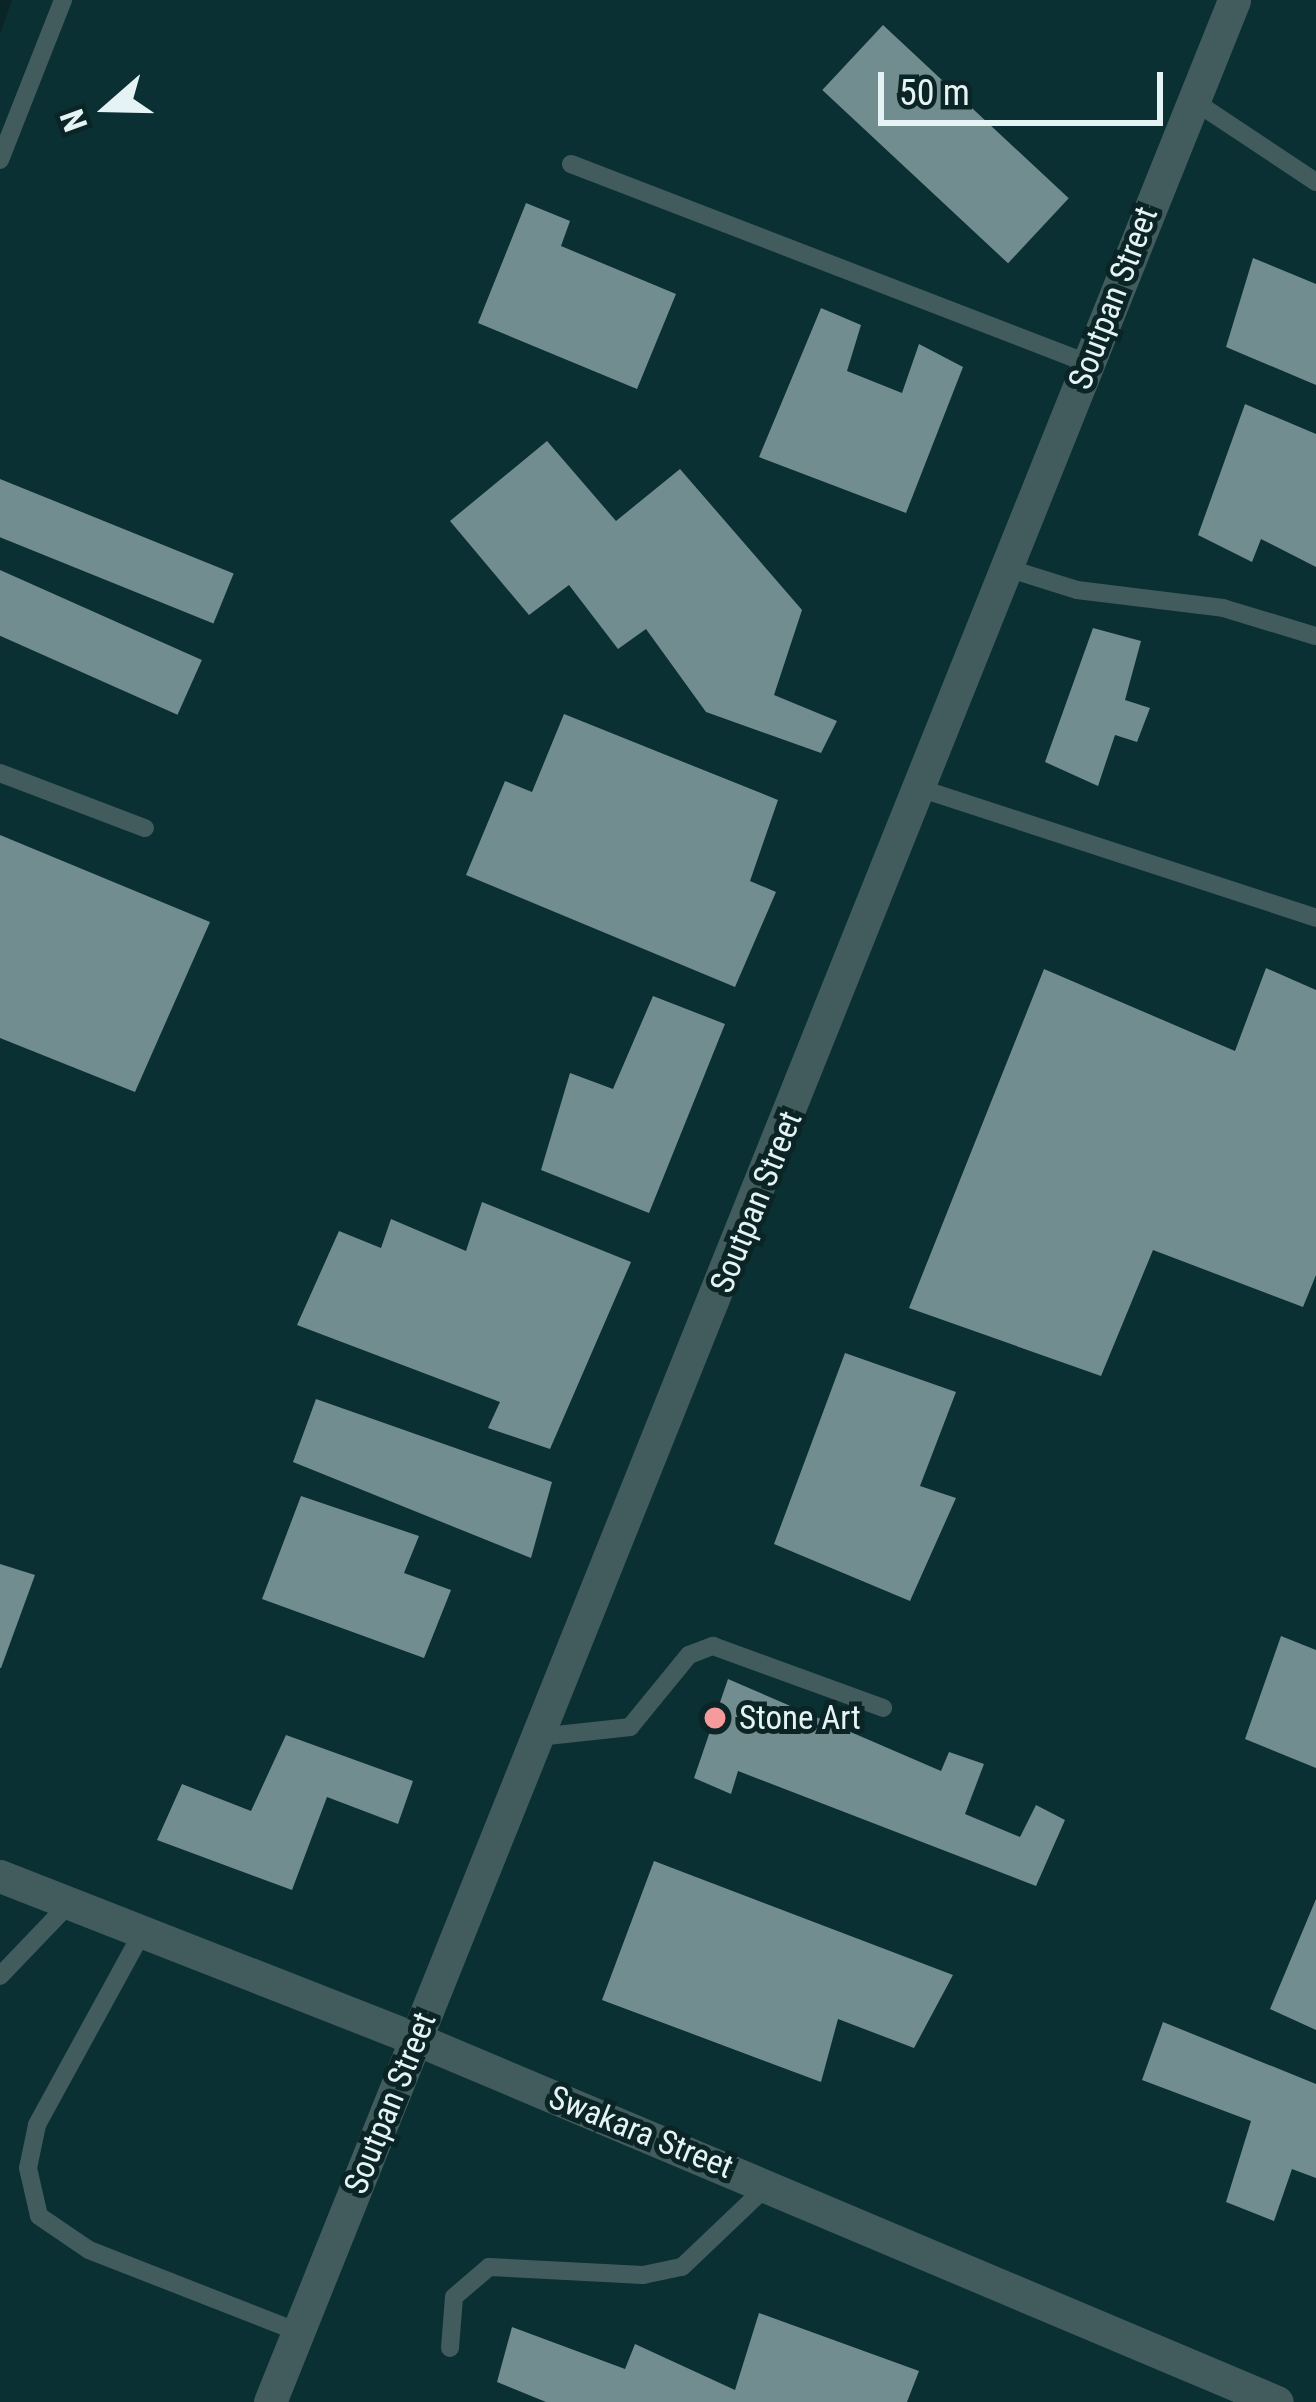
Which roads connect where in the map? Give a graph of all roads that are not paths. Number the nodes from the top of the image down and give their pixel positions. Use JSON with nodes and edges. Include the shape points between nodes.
{"nodes":[{"id":1,"x":63,"y":0,"type":"edge"},
{"id":2,"x":1234,"y":0,"type":"edge"},
{"id":3,"x":1191,"y":99,"type":"junction"},
{"id":4,"x":0,"y":160,"type":"edge"},
{"id":5,"x":571,"y":164,"type":"dead end"},
{"id":6,"x":1316,"y":182,"type":"edge"},
{"id":7,"x":1088,"y":363,"type":"junction"},
{"id":8,"x":1007,"y":568,"type":"junction"},
{"id":9,"x":1316,"y":636,"type":"edge"},
{"id":10,"x":0,"y":773,"type":"edge"},
{"id":11,"x":922,"y":789,"type":"junction"},
{"id":12,"x":146,"y":828,"type":"dead end"},
{"id":13,"x":1316,"y":918,"type":"edge"},
{"id":14,"x":883,"y":1708,"type":"dead end"},
{"id":15,"x":538,"y":1737,"type":"junction"},
{"id":16,"x":0,"y":1876,"type":"edge"},
{"id":17,"x":70,"y":1903,"type":"junction"},
{"id":18,"x":143,"y":1931,"type":"junction"},
{"id":19,"x":0,"y":1976,"type":"edge"},
{"id":20,"x":416,"y":2039,"type":"junction"},
{"id":21,"x":769,"y":2185,"type":"junction"},
{"id":22,"x":298,"y":2332,"type":"junction"},
{"id":23,"x":450,"y":2348,"type":"dead end"},
{"id":24,"x":271,"y":2402,"type":"edge"},
{"id":25,"x":1277,"y":2402,"type":"edge"}],
"edges":[{"from":1,"to":4,"type":"lane"},
{"from":2,"to":3,"type":"street","name":"Soutpan Street"},
{"from":3,"to":6,"type":"lane"},
{"from":3,"to":7,"type":"street","name":"Soutpan Street"},
{"from":5,"to":7,"type":"lane"},
{"from":7,"to":8,"type":"street","name":"Soutpan Street"},
{"from":8,"to":9,"type":"lane","via":[[1077,590],[1223,608]]},
{"from":8,"to":11,"type":"street","name":"Soutpan Street"},
{"from":10,"to":12,"type":"lane"},
{"from":11,"to":13,"type":"lane"},
{"from":11,"to":15,"type":"street","name":"Soutpan Street"},
{"from":14,"to":15,"type":"lane","via":[[712,1646],[689,1655],[630,1727]]},
{"from":15,"to":20,"type":"street","name":"Soutpan Street"},
{"from":16,"to":17,"type":"street","name":"Swakara Street"},
{"from":17,"to":18,"type":"street","name":"Swakara Street"},
{"from":17,"to":19,"type":"lane"},
{"from":18,"to":20,"type":"street","name":"Swakara Street"},
{"from":18,"to":22,"type":"lane","via":[[37,2126],[28,2168],[39,2216],[89,2251]]},
{"from":20,"to":21,"type":"street","name":"Swakara Street"},
{"from":20,"to":22,"type":"street","name":"Soutpan Street"},
{"from":21,"to":23,"type":"lane","via":[[682,2267],[643,2275],[489,2267],[454,2297]]},
{"from":21,"to":25,"type":"street","name":"Swakara Street"},
{"from":22,"to":24,"type":"street","name":"Soutpan Street"}]}
